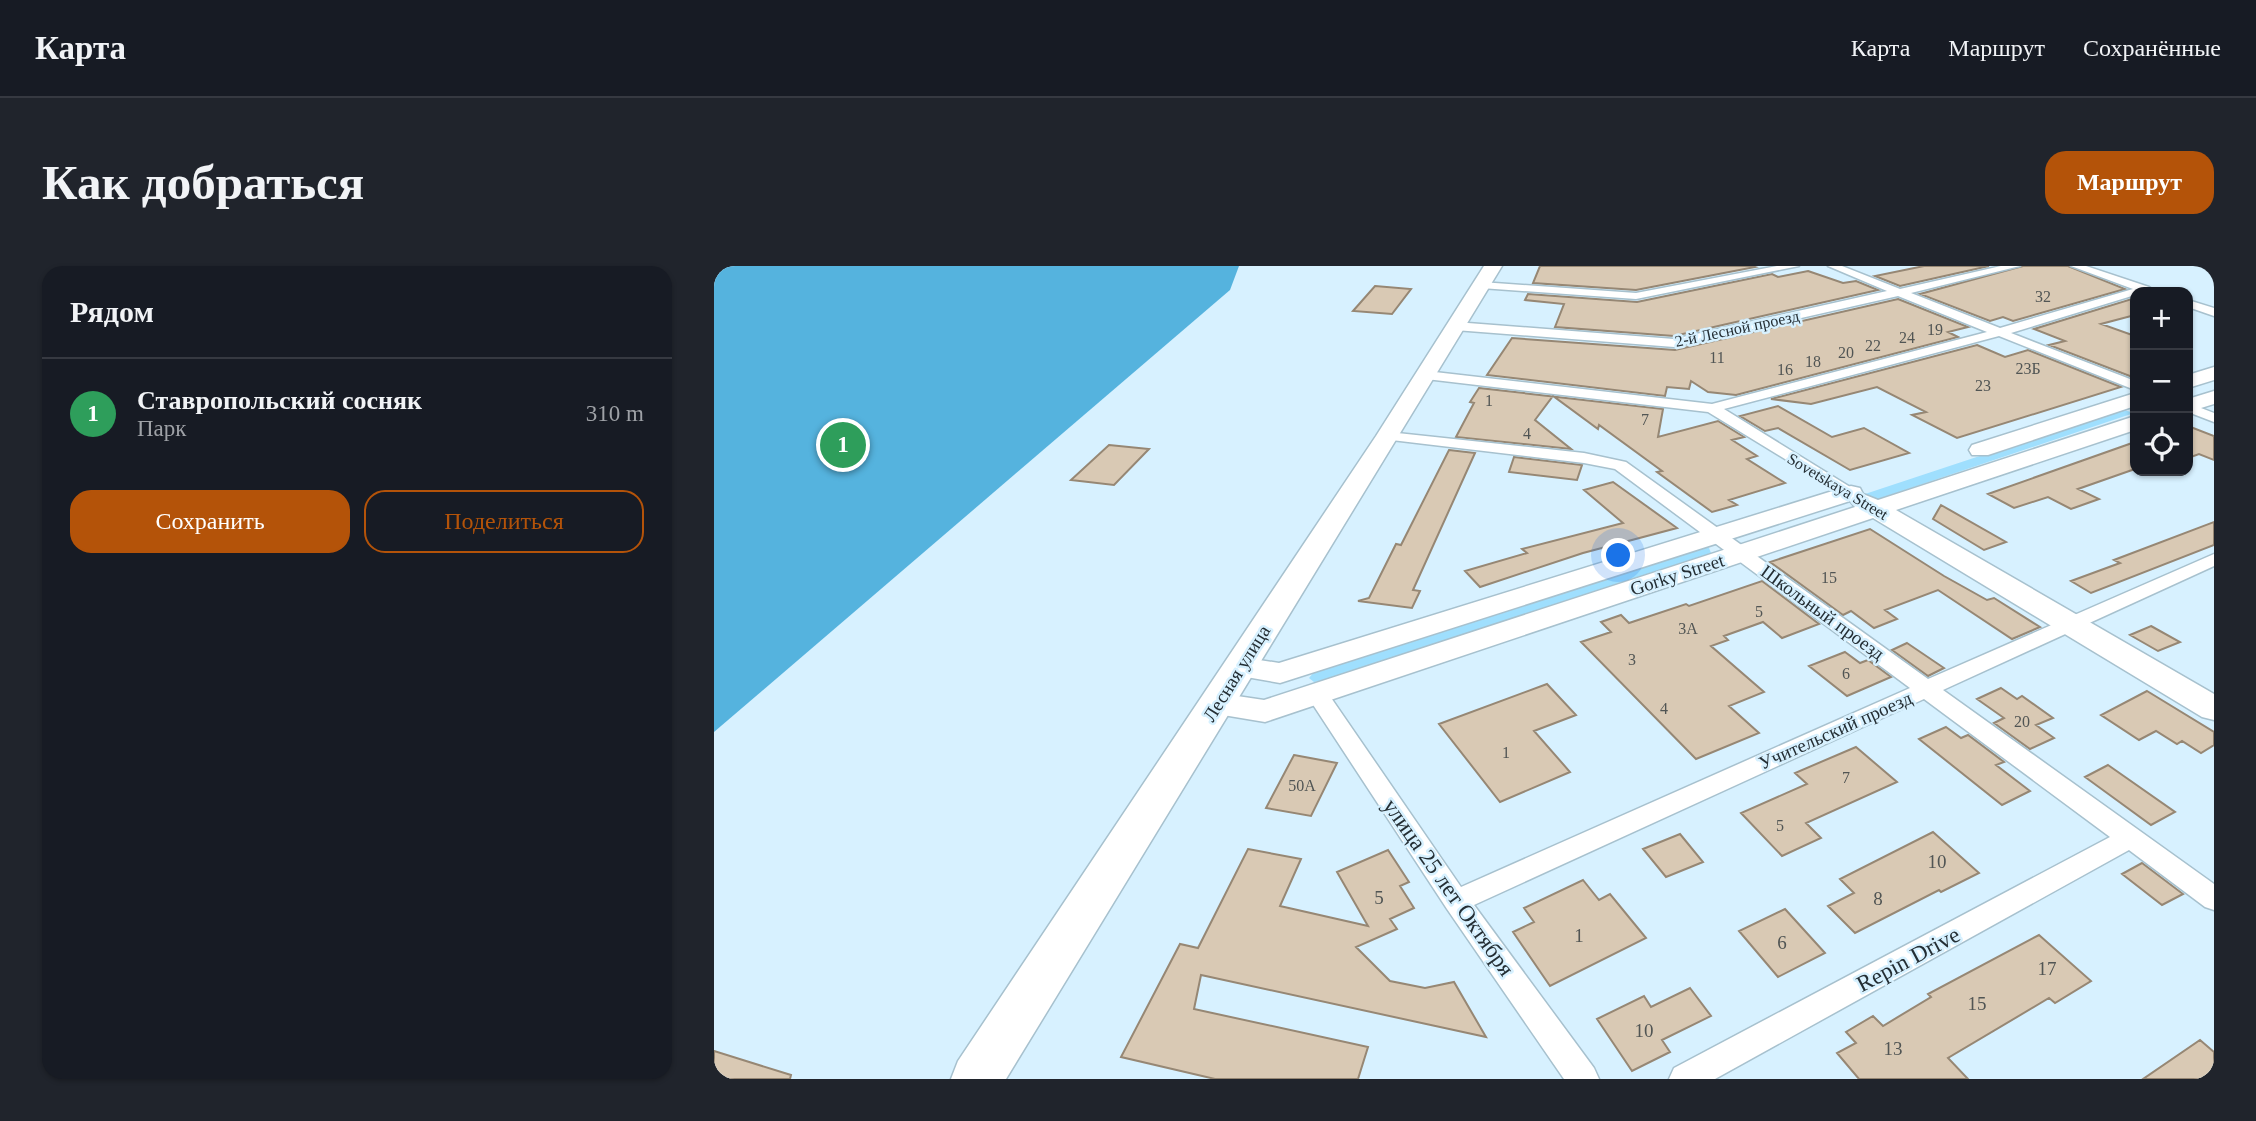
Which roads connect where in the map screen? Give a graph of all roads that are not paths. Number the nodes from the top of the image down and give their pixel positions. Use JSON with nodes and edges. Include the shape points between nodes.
{"nodes":[{"id":1,"x":1794,"y":266,"type":"edge"},
{"id":2,"x":1833,"y":266,"type":"edge"},
{"id":3,"x":2015,"y":266,"type":"edge"},
{"id":4,"x":2076,"y":266,"type":"edge"},
{"id":5,"x":1487,"y":275,"type":"edge"},
{"id":6,"x":2141,"y":287,"type":"edge"},
{"id":7,"x":1900,"y":293,"type":"junction"},
{"id":8,"x":2130,"y":296,"type":"edge"},
{"id":9,"x":2193,"y":305,"type":"edge"},
{"id":10,"x":2214,"y":312,"type":"edge"},
{"id":11,"x":1455,"y":326,"type":"junction"},
{"id":12,"x":2000,"y":332,"type":"junction"},
{"id":13,"x":2214,"y":373,"type":"edge"},
{"id":14,"x":1426,"y":375,"type":"junction"},
{"id":15,"x":2193,"y":380,"type":"edge"},
{"id":16,"x":2130,"y":384,"type":"edge"},
{"id":17,"x":2214,"y":397,"type":"edge"},
{"id":18,"x":2130,"y":401,"type":"edge"},
{"id":19,"x":2193,"y":404,"type":"edge"},
{"id":20,"x":1713,"y":408,"type":"junction"},
{"id":21,"x":2193,"y":408,"type":"edge"},
{"id":22,"x":2214,"y":418,"type":"edge"},
{"id":23,"x":2130,"y":424,"type":"edge"},
{"id":24,"x":1388,"y":436,"type":"junction"},
{"id":25,"x":1861,"y":500,"type":"junction"},
{"id":26,"x":1718,"y":536,"type":"junction"},
{"id":27,"x":1741,"y":553,"type":"junction"},
{"id":28,"x":2208,"y":568,"type":"edge"},
{"id":29,"x":2071,"y":624,"type":"junction"},
{"id":30,"x":1240,"y":667,"type":"junction"},
{"id":31,"x":1928,"y":688,"type":"junction"},
{"id":32,"x":1317,"y":694,"type":"junction"},
{"id":33,"x":1217,"y":704,"type":"junction"},
{"id":34,"x":2214,"y":709,"type":"edge"},
{"id":35,"x":2130,"y":838,"type":"junction"},
{"id":36,"x":2214,"y":899,"type":"edge"},
{"id":37,"x":1456,"y":901,"type":"junction"},
{"id":38,"x":977,"y":1079,"type":"edge"},
{"id":39,"x":1583,"y":1079,"type":"edge"},
{"id":40,"x":1685,"y":1079,"type":"edge"}],
"edges":[{"from":1,"to":5,"type":"street","via":[[1636,296]]},
{"from":2,"to":7,"type":"street"},
{"from":3,"to":7,"type":"street","name":"2-й Лесной проезд"},
{"from":4,"to":6,"type":"street"},
{"from":5,"to":11,"type":"main road","name":"Лесная улица"},
{"from":7,"to":11,"type":"street","name":"2-й Лесной проезд","via":[[1674,343]]},
{"from":7,"to":12,"type":"street"},
{"from":8,"to":12,"type":"street"},
{"from":9,"to":10,"type":"street"},
{"from":11,"to":14,"type":"main road","name":"Лесная улица"},
{"from":12,"to":16,"type":"street"},
{"from":12,"to":20,"type":"street"},
{"from":13,"to":15,"type":"main road"},
{"from":14,"to":20,"type":"street","name":"Sovetskaya Street"},
{"from":14,"to":24,"type":"main road","name":"Лесная улица"},
{"from":17,"to":19,"type":"main road"},
{"from":18,"to":25,"type":"main road","name":"Gorky Street"},
{"from":20,"to":25,"type":"street","name":"Sovetskaya Street"},
{"from":21,"to":22,"type":"street"},
{"from":23,"to":25,"type":"main road","name":"Gorky Street"},
{"from":24,"to":26,"type":"street","name":"Школьный проезд","via":[[1620,465]]},
{"from":24,"to":30,"type":"main road","name":"Лесная улица"},
{"from":25,"to":26,"type":"main road","name":"Gorky Street"},
{"from":25,"to":27,"type":"main road","name":"Gorky Street"},
{"from":25,"to":29,"type":"main road","name":"Sovetskaya Street"},
{"from":26,"to":27,"type":"street","name":"Школьный проезд"},
{"from":26,"to":30,"type":"main road","name":"Gorky Street","via":[[1280,674]]},
{"from":27,"to":31,"type":"street","name":"Школьный проезд"},
{"from":27,"to":32,"type":"main road","name":"Gorky Street"},
{"from":28,"to":29,"type":"street","name":"Учительский проезд"},
{"from":29,"to":31,"type":"street","name":"Учительский проезд"},
{"from":29,"to":34,"type":"main road","name":"Sovetskaya Street"},
{"from":30,"to":33,"type":"main road","name":"Лесная улица"},
{"from":31,"to":35,"type":"street","name":"Школьный проезд"},
{"from":31,"to":37,"type":"street","name":"Учительский проезд"},
{"from":32,"to":33,"type":"main road","name":"Gorky Street","via":[[1265,711]]},
{"from":32,"to":37,"type":"street","name":"улица 25 лет Октября"},
{"from":33,"to":38,"type":"main road","name":"Лесная улица"},
{"from":35,"to":36,"type":"street","name":"Школьный проезд"},
{"from":35,"to":40,"type":"street","name":"Repin Drive"},
{"from":37,"to":39,"type":"street","name":"улица 25 лет Октября"}]}
